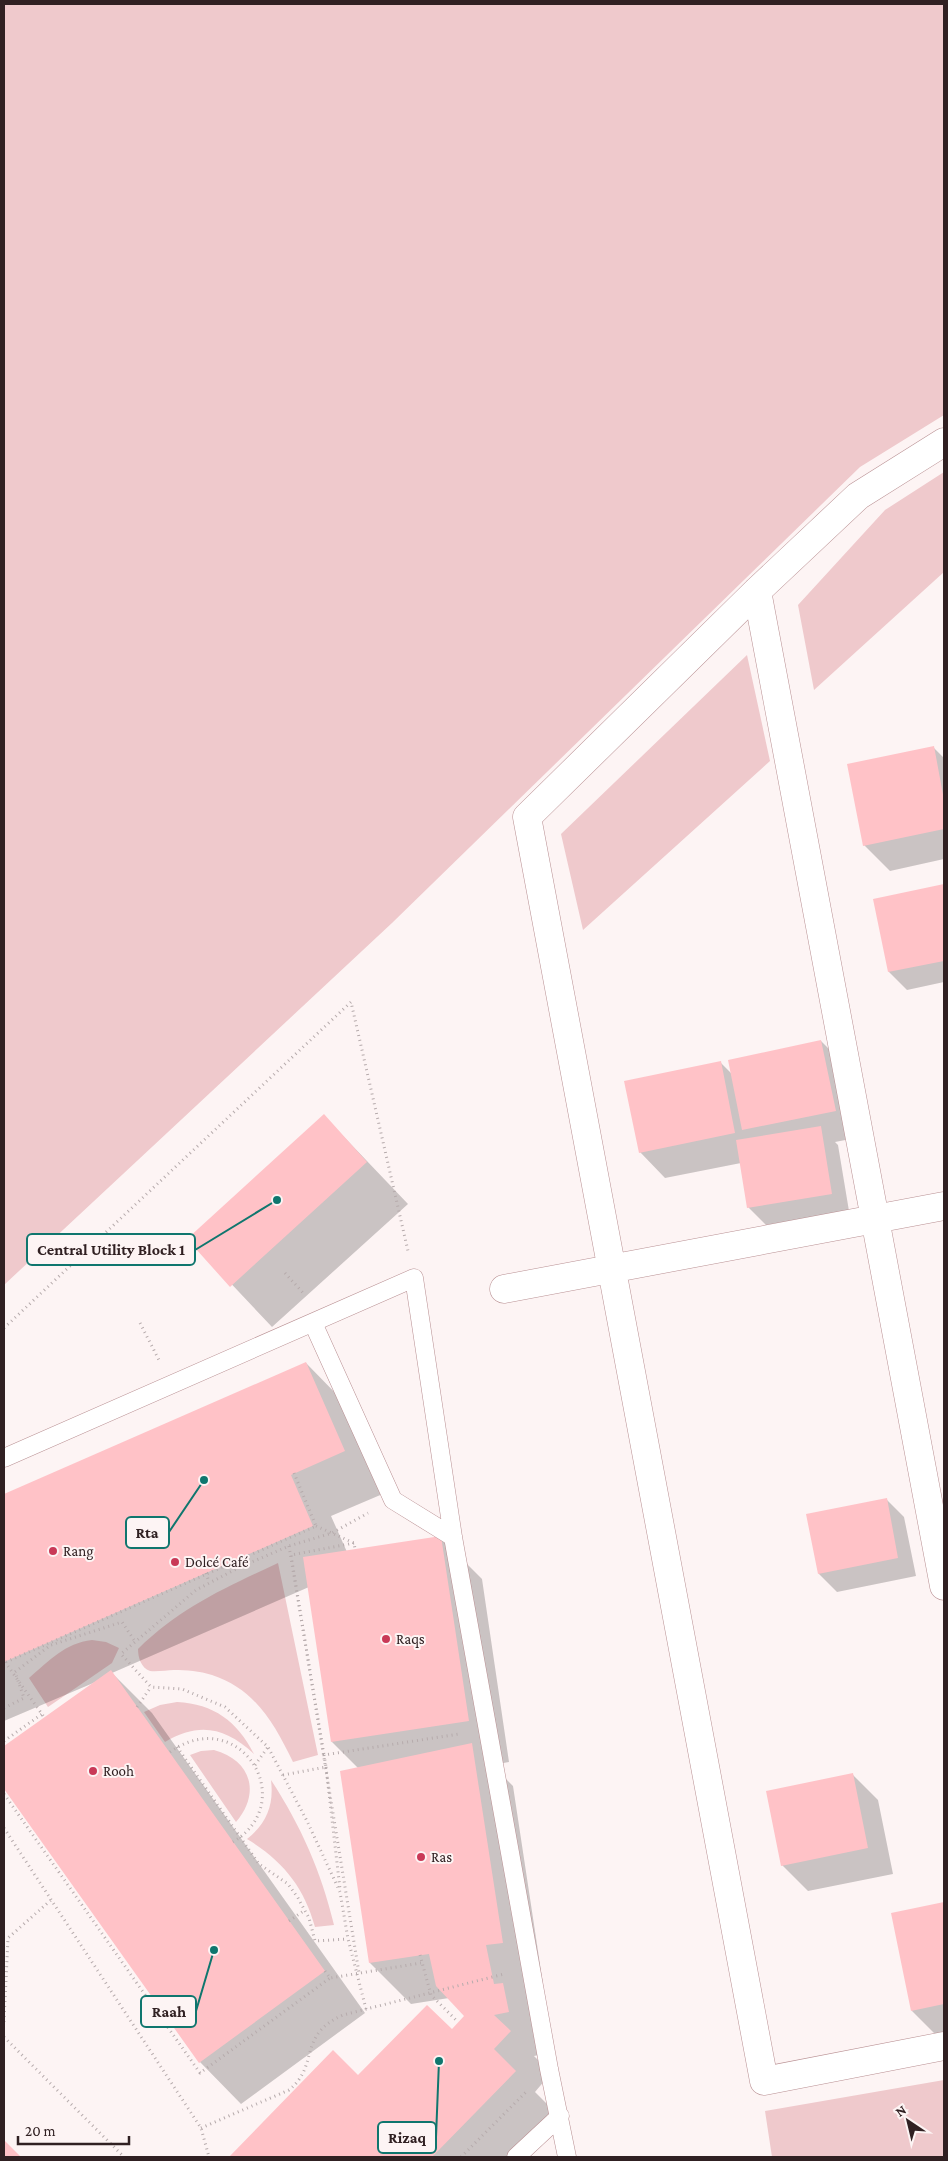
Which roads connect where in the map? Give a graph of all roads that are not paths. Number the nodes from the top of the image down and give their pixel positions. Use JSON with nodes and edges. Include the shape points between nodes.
{"nodes":[{"id":1,"x":944,"y":442,"type":"edge"},
{"id":2,"x":757,"y":591,"type":"junction"},
{"id":3,"x":944,"y":1206,"type":"edge"},
{"id":4,"x":876,"y":1218,"type":"junction"},
{"id":5,"x":612,"y":1268,"type":"junction"},
{"id":6,"x":504,"y":1289,"type":"dead end"},
{"id":7,"x":312,"y":1323,"type":"junction"},
{"id":8,"x":4,"y":1458,"type":"edge"},
{"id":9,"x":453,"y":1538,"type":"junction"},
{"id":10,"x":944,"y":1586,"type":"edge"},
{"id":11,"x":944,"y":2046,"type":"edge"},
{"id":12,"x":560,"y":2116,"type":"junction"},
{"id":13,"x":516,"y":2157,"type":"edge"},
{"id":14,"x":567,"y":2157,"type":"edge"}],
"edges":[{"from":1,"to":2,"type":"street","via":[[858,496]]},
{"from":2,"to":4,"type":"street"},
{"from":2,"to":5,"type":"street","via":[[527,818]]},
{"from":3,"to":4,"type":"street"},
{"from":4,"to":5,"type":"street"},
{"from":4,"to":10,"type":"street"},
{"from":5,"to":6,"type":"street"},
{"from":5,"to":11,"type":"street","via":[[764,2082]]},
{"from":7,"to":8,"type":"lane"},
{"from":7,"to":9,"type":"lane","via":[[393,1500]]},
{"from":7,"to":9,"type":"lane","via":[[414,1278]]},
{"from":9,"to":12,"type":"lane","via":[[548,2069]]},
{"from":12,"to":13,"type":"lane"},
{"from":12,"to":14,"type":"lane"}]}
